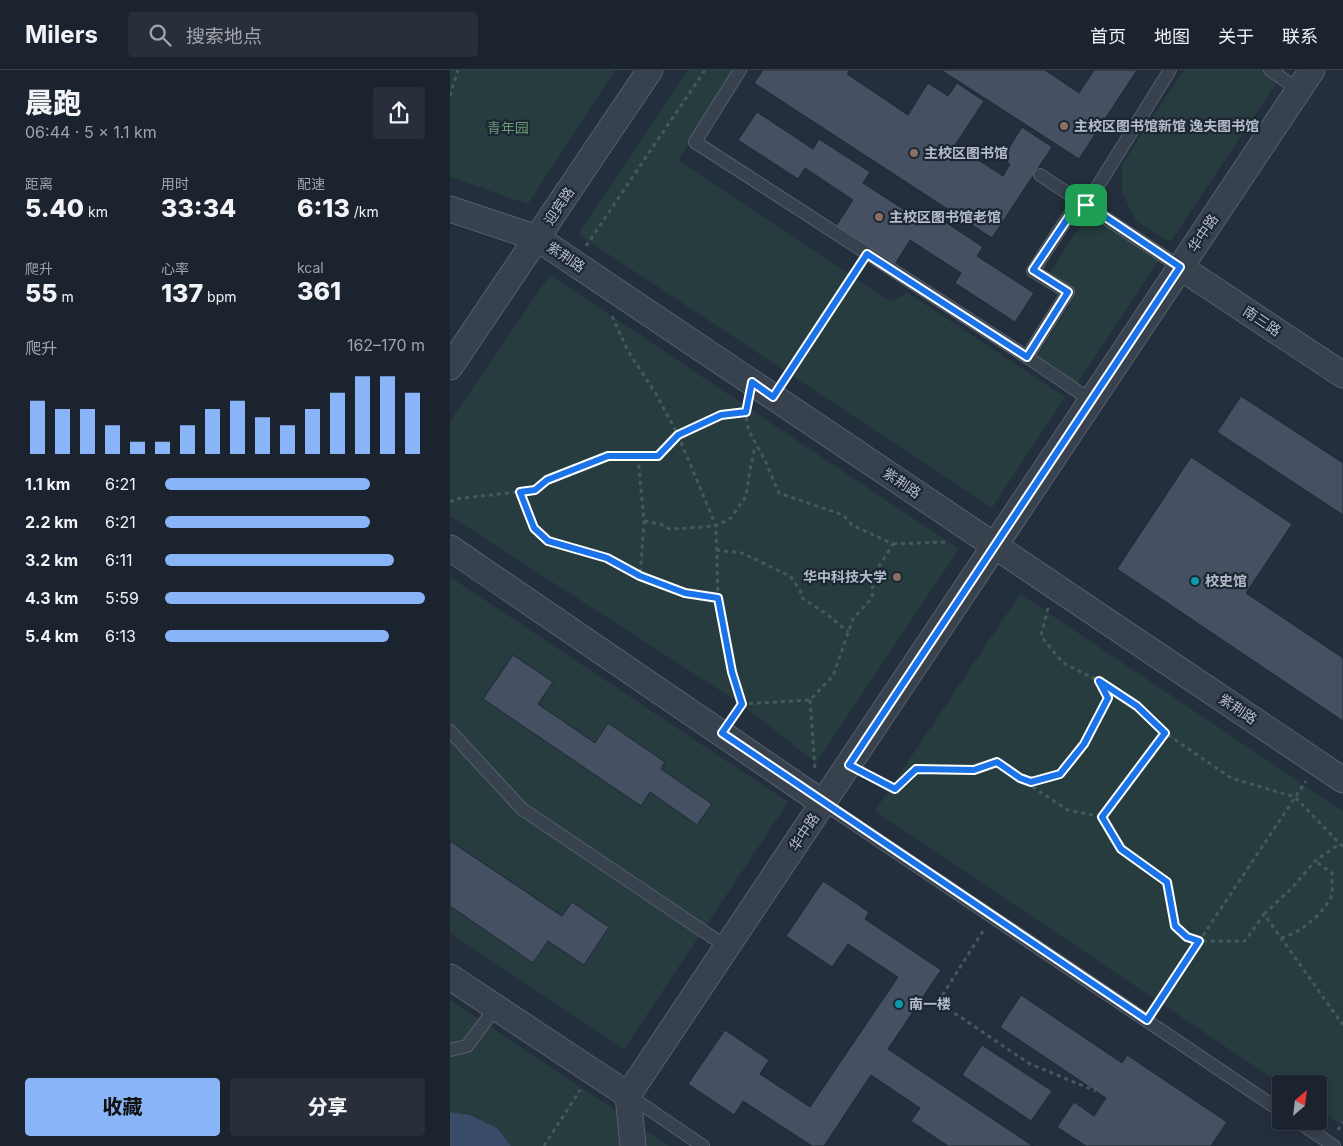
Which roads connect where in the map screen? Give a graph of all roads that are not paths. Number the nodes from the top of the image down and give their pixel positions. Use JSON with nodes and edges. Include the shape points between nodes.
{"nodes":[{"id":1,"x":650,"y":70,"type":"edge"},
{"id":2,"x":740,"y":70,"type":"edge"},
{"id":3,"x":1170,"y":70,"type":"edge"},
{"id":4,"x":1270,"y":70,"type":"edge"},
{"id":5,"x":1306,"y":80,"type":"edge"},
{"id":6,"x":1040,"y":176,"type":"dead end"},
{"id":7,"x":1083,"y":203,"type":"junction"},
{"id":8,"x":450,"y":209,"type":"edge"},
{"id":9,"x":537,"y":238,"type":"junction"},
{"id":10,"x":1180,"y":267,"type":"junction"},
{"id":11,"x":1027,"y":357,"type":"junction"},
{"id":12,"x":450,"y":368,"type":"edge"},
{"id":13,"x":1343,"y":375,"type":"edge"},
{"id":14,"x":1092,"y":400,"type":"junction"},
{"id":15,"x":995,"y":546,"type":"junction"},
{"id":16,"x":450,"y":548,"type":"edge"},
{"id":17,"x":450,"y":732,"type":"edge"},
{"id":18,"x":1343,"y":780,"type":"edge"},
{"id":19,"x":820,"y":801,"type":"junction"},
{"id":20,"x":727,"y":947,"type":"junction"},
{"id":21,"x":450,"y":977,"type":"edge"},
{"id":22,"x":496,"y":1007,"type":"junction"},
{"id":23,"x":450,"y":1050,"type":"edge"},
{"id":24,"x":628,"y":1095,"type":"junction"},
{"id":25,"x":1272,"y":1104,"type":"edge"},
{"id":26,"x":1310,"y":1130,"type":"edge"},
{"id":27,"x":633,"y":1146,"type":"edge"},
{"id":28,"x":703,"y":1146,"type":"edge"},
{"id":29,"x":1334,"y":1146,"type":"edge"}],
"edges":[{"from":1,"to":9,"type":"street","name":"迎宾路"},
{"from":2,"to":11,"type":"lane","via":[[695,142]]},
{"from":3,"to":7,"type":"lane"},
{"from":4,"to":5,"type":"lane"},
{"from":5,"to":10,"type":"street","name":"华中路"},
{"from":6,"to":7,"type":"lane"},
{"from":7,"to":10,"type":"lane"},
{"from":7,"to":11,"type":"lane","via":[[1033,270],[1068,292]]},
{"from":8,"to":9,"type":"street","name":"紫荆路"},
{"from":9,"to":12,"type":"street","name":"迎宾路"},
{"from":9,"to":15,"type":"street","name":"紫荆路"},
{"from":10,"to":13,"type":"street","name":"南三路"},
{"from":10,"to":14,"type":"street","name":"华中路"},
{"from":11,"to":14,"type":"lane"},
{"from":14,"to":15,"type":"street","name":"华中路"},
{"from":15,"to":18,"type":"street","name":"紫荆路"},
{"from":15,"to":19,"type":"street","name":"华中路","via":[[849,765]]},
{"from":16,"to":19,"type":"street"},
{"from":17,"to":20,"type":"lane","via":[[522,809]]},
{"from":19,"to":20,"type":"street","name":"华中路"},
{"from":19,"to":25,"type":"lane"},
{"from":20,"to":24,"type":"street","name":"华中路"},
{"from":21,"to":22,"type":"street"},
{"from":22,"to":23,"type":"lane","via":[[467,1046]]},
{"from":22,"to":24,"type":"street"},
{"from":24,"to":27,"type":"street"},
{"from":24,"to":28,"type":"lane"},
{"from":26,"to":29,"type":"lane"}]}
